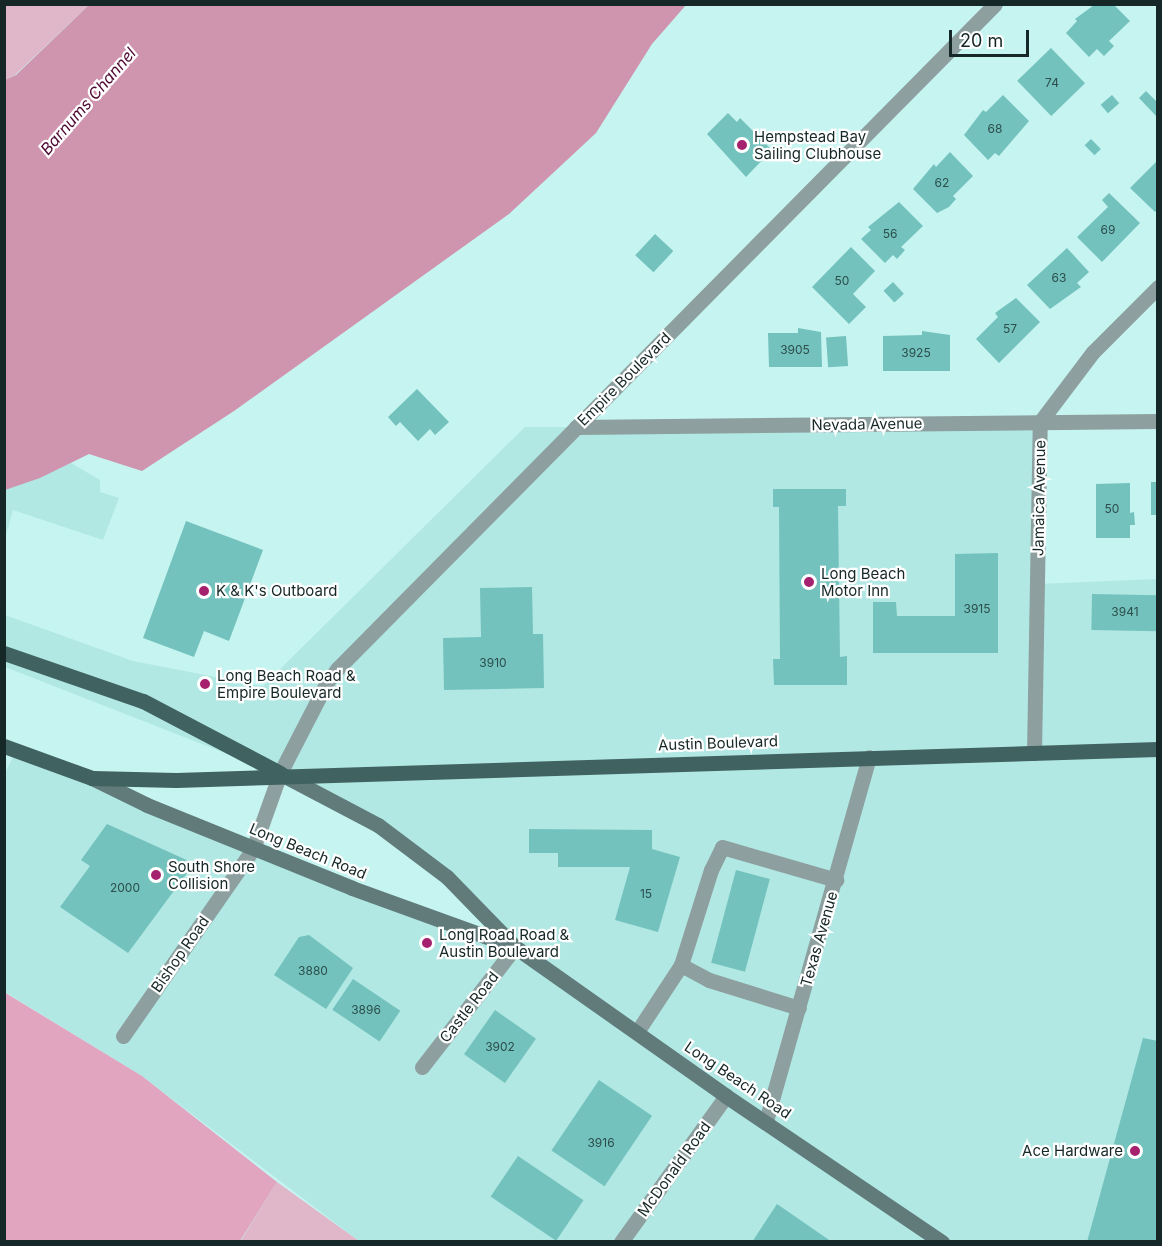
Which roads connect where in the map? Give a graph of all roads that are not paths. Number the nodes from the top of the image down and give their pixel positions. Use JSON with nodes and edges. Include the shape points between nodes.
{"nodes":[{"id":1,"x":995,"y":4,"type":"edge"},
{"id":2,"x":1158,"y":287,"type":"edge"},
{"id":3,"x":1158,"y":421,"type":"edge"},
{"id":4,"x":1040,"y":422,"type":"junction"},
{"id":5,"x":576,"y":427,"type":"junction"},
{"id":6,"x":4,"y":653,"type":"edge"},
{"id":7,"x":4,"y":746,"type":"edge"},
{"id":8,"x":1158,"y":749,"type":"edge"},
{"id":9,"x":1034,"y":753,"type":"junction"},
{"id":10,"x":869,"y":757,"type":"junction"},
{"id":11,"x":280,"y":773,"type":"junction"},
{"id":12,"x":92,"y":778,"type":"junction"},
{"id":13,"x":253,"y":849,"type":"junction"},
{"id":14,"x":836,"y":880,"type":"junction"},
{"id":15,"x":515,"y":947,"type":"junction"},
{"id":16,"x":681,"y":965,"type":"junction"},
{"id":17,"x":799,"y":1008,"type":"junction"},
{"id":18,"x":637,"y":1032,"type":"junction"},
{"id":19,"x":123,"y":1036,"type":"dead end"},
{"id":20,"x":422,"y":1067,"type":"dead end"},
{"id":21,"x":726,"y":1096,"type":"junction"},
{"id":22,"x":766,"y":1121,"type":"junction"},
{"id":23,"x":621,"y":1242,"type":"edge"},
{"id":24,"x":942,"y":1242,"type":"edge"}],
"edges":[{"from":1,"to":5,"type":"street","name":"Empire Boulevard"},
{"from":2,"to":4,"type":"street","name":"Jamaica Avenue","via":[[1094,352]]},
{"from":3,"to":4,"type":"street","name":"Nevada Avenue"},
{"from":4,"to":5,"type":"street","name":"Nevada Avenue"},
{"from":4,"to":9,"type":"street","name":"Jamaica Avenue"},
{"from":5,"to":11,"type":"street","name":"Empire Boulevard","via":[[338,668]]},
{"from":6,"to":11,"type":"main road","name":"Long Beach Road","via":[[143,701]]},
{"from":7,"to":12,"type":"main road","name":"Long Beach Road"},
{"from":8,"to":9,"type":"main road","name":"Austin Boulevard"},
{"from":9,"to":10,"type":"main road","name":"Austin Boulevard"},
{"from":10,"to":11,"type":"main road","name":"Austin Boulevard"},
{"from":10,"to":14,"type":"street","name":"Texas Avenue"},
{"from":11,"to":12,"type":"main road","name":"Long Beach Road","via":[[176,780]]},
{"from":11,"to":13,"type":"street","name":"Bishop Road"},
{"from":11,"to":15,"type":"main road","name":"Long Beach Road","via":[[385,830],[447,877]]},
{"from":12,"to":13,"type":"main road","name":"Long Beach Road"},
{"from":13,"to":15,"type":"main road","name":"Long Beach Road","via":[[439,922]]},
{"from":13,"to":19,"type":"street","name":"Bishop Road"},
{"from":14,"to":16,"type":"street","via":[[722,847]]},
{"from":14,"to":17,"type":"street","name":"Texas Avenue"},
{"from":15,"to":18,"type":"main road","name":"Long Beach Road"},
{"from":15,"to":20,"type":"street","name":"Castle Road"},
{"from":16,"to":17,"type":"street","via":[[709,980]]},
{"from":16,"to":18,"type":"street"},
{"from":17,"to":22,"type":"street","name":"Texas Avenue"},
{"from":18,"to":21,"type":"main road","name":"Long Beach Road"},
{"from":21,"to":22,"type":"main road","name":"Long Beach Road"},
{"from":21,"to":23,"type":"street","name":"McDonald Road"},
{"from":22,"to":24,"type":"main road","name":"Long Beach Road"}]}
